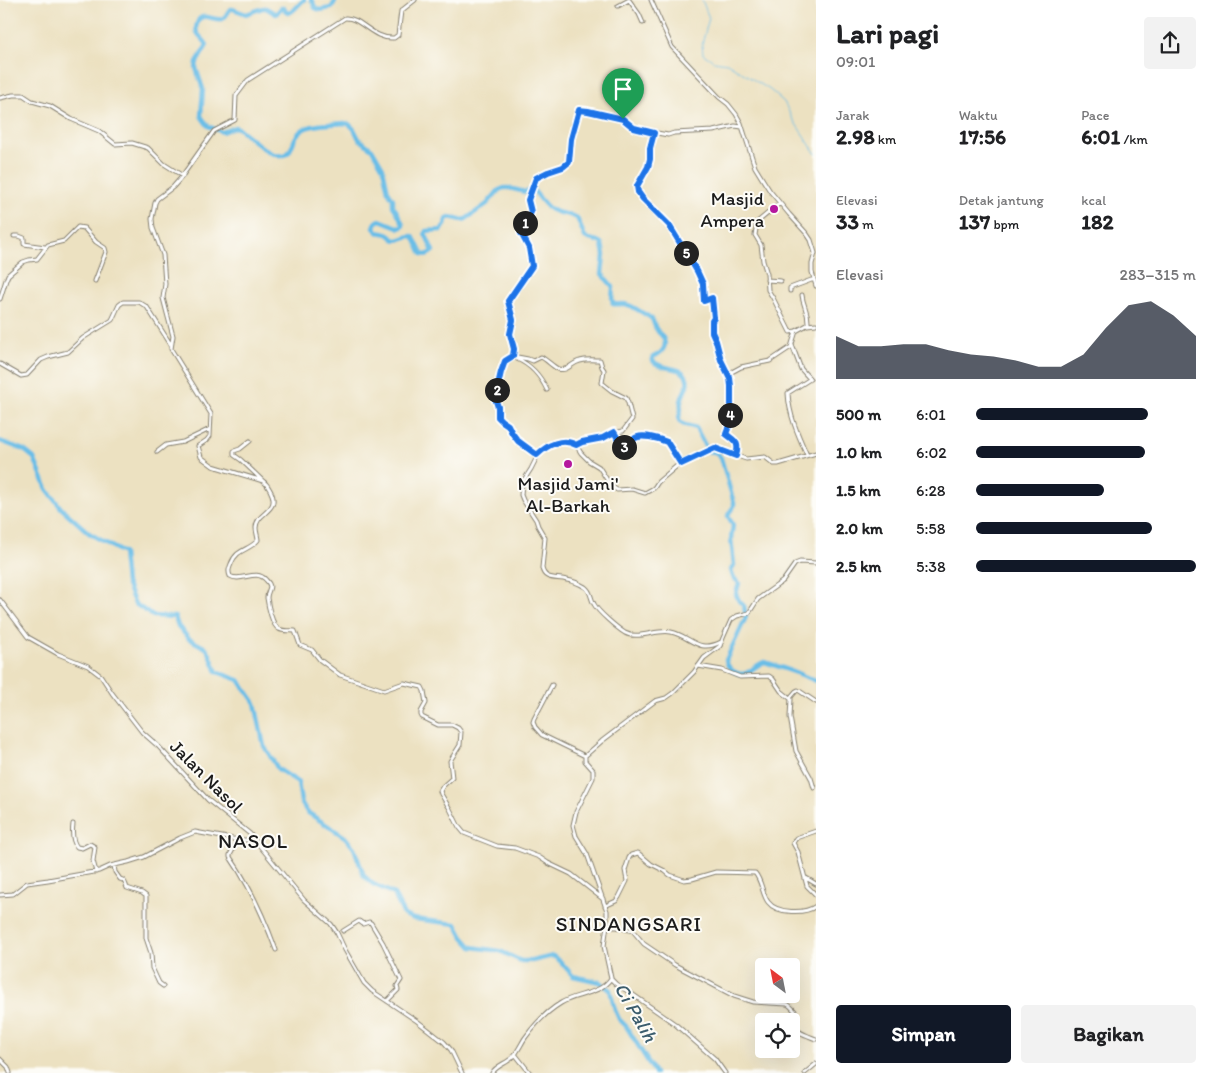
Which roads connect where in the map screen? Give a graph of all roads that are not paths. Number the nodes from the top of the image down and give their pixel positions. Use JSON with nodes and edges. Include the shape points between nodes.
{"nodes":[{"id":1,"x":415,"y":0,"type":"edge"},
{"id":2,"x":629,"y":0,"type":"edge"},
{"id":3,"x":651,"y":0,"type":"edge"},
{"id":4,"x":618,"y":6,"type":"dead end"},
{"id":5,"x":643,"y":23,"type":"dead end"},
{"id":6,"x":0,"y":98,"type":"edge"},
{"id":7,"x":742,"y":127,"type":"junction"},
{"id":8,"x":654,"y":133,"type":"junction"},
{"id":9,"x":183,"y":176,"type":"junction"},
{"id":10,"x":780,"y":203,"type":"junction"},
{"id":11,"x":14,"y":236,"type":"dead end"},
{"id":12,"x":45,"y":247,"type":"junction"},
{"id":13,"x":814,"y":279,"type":"junction"},
{"id":14,"x":767,"y":280,"type":"junction"},
{"id":15,"x":95,"y":281,"type":"dead end"},
{"id":16,"x":781,"y":281,"type":"dead end"},
{"id":17,"x":816,"y":286,"type":"edge"},
{"id":18,"x":790,"y":291,"type":"dead end"},
{"id":19,"x":802,"y":295,"type":"dead end"},
{"id":20,"x":0,"y":300,"type":"edge"},
{"id":21,"x":808,"y":324,"type":"junction"},
{"id":22,"x":816,"y":324,"type":"edge"},
{"id":23,"x":796,"y":331,"type":"junction"},
{"id":24,"x":171,"y":345,"type":"junction"},
{"id":25,"x":792,"y":345,"type":"junction"},
{"id":26,"x":512,"y":356,"type":"junction"},
{"id":27,"x":0,"y":364,"type":"edge"},
{"id":28,"x":728,"y":374,"type":"junction"},
{"id":29,"x":547,"y":390,"type":"dead end"},
{"id":30,"x":210,"y":429,"type":"junction"},
{"id":31,"x":614,"y":432,"type":"junction"},
{"id":32,"x":250,"y":441,"type":"dead end"},
{"id":33,"x":576,"y":445,"type":"junction"},
{"id":34,"x":157,"y":452,"type":"dead end"},
{"id":35,"x":816,"y":453,"type":"edge"},
{"id":36,"x":537,"y":455,"type":"junction"},
{"id":37,"x":736,"y":456,"type":"junction"},
{"id":38,"x":807,"y":456,"type":"junction"},
{"id":39,"x":681,"y":464,"type":"junction"},
{"id":40,"x":263,"y":481,"type":"junction"},
{"id":41,"x":816,"y":563,"type":"edge"},
{"id":42,"x":0,"y":600,"type":"edge"},
{"id":43,"x":721,"y":642,"type":"junction"},
{"id":44,"x":698,"y":666,"type":"junction"},
{"id":45,"x":552,"y":685,"type":"dead end"},
{"id":46,"x":790,"y":698,"type":"junction"},
{"id":47,"x":816,"y":702,"type":"edge"},
{"id":48,"x":584,"y":756,"type":"junction"},
{"id":49,"x":814,"y":788,"type":"dead end"},
{"id":50,"x":73,"y":824,"type":"dead end"},
{"id":51,"x":816,"y":830,"type":"edge"},
{"id":52,"x":254,"y":839,"type":"junction"},
{"id":53,"x":238,"y":840,"type":"junction"},
{"id":54,"x":114,"y":865,"type":"junction"},
{"id":55,"x":96,"y":872,"type":"junction"},
{"id":56,"x":805,"y":877,"type":"junction"},
{"id":57,"x":816,"y":884,"type":"edge"},
{"id":58,"x":0,"y":895,"type":"edge"},
{"id":59,"x":816,"y":895,"type":"edge"},
{"id":60,"x":603,"y":899,"type":"junction"},
{"id":61,"x":605,"y":906,"type":"junction"},
{"id":62,"x":816,"y":906,"type":"edge"},
{"id":63,"x":607,"y":927,"type":"junction"},
{"id":64,"x":342,"y":931,"type":"dead end"},
{"id":65,"x":276,"y":950,"type":"dead end"},
{"id":66,"x":610,"y":980,"type":"junction"},
{"id":67,"x":163,"y":986,"type":"dead end"},
{"id":68,"x":387,"y":1001,"type":"junction"},
{"id":69,"x":816,"y":1039,"type":"edge"},
{"id":70,"x":515,"y":1054,"type":"junction"},
{"id":71,"x":0,"y":1059,"type":"edge"},
{"id":72,"x":816,"y":1064,"type":"edge"},
{"id":73,"x":10,"y":1073,"type":"edge"},
{"id":74,"x":462,"y":1073,"type":"edge"},
{"id":75,"x":492,"y":1073,"type":"edge"},
{"id":76,"x":530,"y":1073,"type":"edge"},
{"id":77,"x":725,"y":1073,"type":"edge"},
{"id":78,"x":805,"y":1073,"type":"edge"}],
"edges":[{"from":1,"to":9,"type":"street","via":[[401,11],[398,35],[394,38],[383,38],[351,18],[345,18],[248,80],[236,96],[234,120],[215,130]]},
{"from":2,"to":4,"type":"street"},
{"from":2,"to":5,"type":"street"},
{"from":3,"to":7,"type":"street","via":[[672,47],[728,104]]},
{"from":6,"to":9,"type":"street","via":[[23,95],[99,131],[115,144],[130,143],[148,148]]},
{"from":7,"to":8,"type":"street","via":[[668,135]]},
{"from":7,"to":10,"type":"street","via":[[756,167]]},
{"from":8,"to":26,"type":"street","via":[[634,128],[623,119],[579,110],[569,162],[536,178],[528,202],[531,212],[521,233],[529,248],[532,266],[508,301],[513,320],[510,334],[514,349]]},
{"from":8,"to":28,"type":"street","via":[[648,167],[637,186],[638,192],[669,225],[697,271],[703,284],[704,301],[712,298],[712,332]]},
{"from":9,"to":24,"type":"street","via":[[156,201],[152,222],[162,255],[165,284],[162,298],[172,336]]},
{"from":10,"to":13,"type":"street","via":[[811,240]]},
{"from":10,"to":14,"type":"street","via":[[754,224]]},
{"from":11,"to":12,"type":"street","via":[[24,238],[24,244]]},
{"from":12,"to":15,"type":"street","via":[[64,241],[76,228],[82,227],[106,251]]},
{"from":12,"to":20,"type":"street","via":[[37,259],[23,262],[8,275]]},
{"from":13,"to":17,"type":"street"},
{"from":13,"to":18,"type":"street","via":[[790,288]]},
{"from":14,"to":16,"type":"street"},
{"from":14,"to":23,"type":"street","via":[[768,290],[790,332]]},
{"from":19,"to":21,"type":"street"},
{"from":21,"to":22,"type":"street"},
{"from":21,"to":23,"type":"street"},
{"from":23,"to":25,"type":"street"},
{"from":24,"to":27,"type":"street","via":[[147,307],[139,302],[123,302],[112,320],[68,352],[41,360],[27,375],[21,376]]},
{"from":24,"to":30,"type":"street","via":[[209,410]]},
{"from":25,"to":28,"type":"street","via":[[770,362]]},
{"from":25,"to":38,"type":"street","via":[[801,369],[810,379],[788,393],[792,418]]},
{"from":26,"to":29,"type":"street","via":[[532,368]]},
{"from":26,"to":31,"type":"street","via":[[533,361],[541,356],[561,369],[580,361],[600,360],[604,370],[602,383],[626,398],[632,417],[624,430]]},
{"from":26,"to":36,"type":"street","via":[[501,370],[495,399],[498,417]]},
{"from":28,"to":37,"type":"street","via":[[731,411],[726,434],[737,444]]},
{"from":30,"to":34,"type":"street","via":[[183,442],[166,445]]},
{"from":30,"to":40,"type":"street","via":[[208,439],[198,446],[202,458],[217,468]]},
{"from":31,"to":33,"type":"street"},
{"from":31,"to":39,"type":"street","via":[[628,450],[634,439],[639,437],[667,442]]},
{"from":32,"to":40,"type":"street","via":[[234,451],[234,455]]},
{"from":33,"to":36,"type":"street","via":[[572,442],[555,443]]},
{"from":33,"to":39,"type":"street","via":[[588,461],[599,467],[609,485],[617,490],[632,489],[646,493]]},
{"from":35,"to":38,"type":"street"},
{"from":36,"to":43,"type":"street","via":[[522,483],[521,495],[545,538],[543,573],[587,589],[603,614],[628,634],[670,632],[699,645],[713,646]]},
{"from":37,"to":38,"type":"street","via":[[746,460],[765,457],[778,464]]},
{"from":37,"to":39,"type":"street","via":[[716,449]]},
{"from":40,"to":60,"type":"street","via":[[272,494],[273,504],[256,527],[257,542],[233,558],[230,576],[251,575],[266,579],[270,587],[267,596],[274,624],[280,630],[295,631],[300,645],[312,650],[338,674],[384,690],[404,683],[422,687],[426,703],[422,717],[438,725],[452,725],[461,732],[460,745],[450,761],[452,778],[440,791],[461,831],[498,846],[539,857],[571,874]]},
{"from":41,"to":43,"type":"street","via":[[795,564],[783,581],[758,599],[751,612],[731,620]]},
{"from":42,"to":52,"type":"street","name":"Jalan Nasol","via":[[28,637],[95,670],[142,732],[208,800]]},
{"from":43,"to":44,"type":"street"},
{"from":44,"to":46,"type":"street","via":[[740,677],[769,676]]},
{"from":44,"to":48,"type":"street","via":[[673,693],[655,701]]},
{"from":45,"to":48,"type":"street","via":[[534,719],[535,727],[542,735]]},
{"from":46,"to":47,"type":"street","via":[[798,690]]},
{"from":46,"to":49,"type":"street","via":[[790,720],[796,749]]},
{"from":48,"to":60,"type":"street","via":[[593,770],[593,778],[573,825]]},
{"from":50,"to":55,"type":"street","via":[[76,846],[82,848],[90,844],[95,847],[93,861]]},
{"from":51,"to":56,"type":"street","via":[[794,841]]},
{"from":52,"to":53,"type":"street"},
{"from":52,"to":68,"type":"street","name":"Jalan Nasol","via":[[304,900],[338,933],[364,983]]},
{"from":53,"to":54,"type":"street","via":[[195,832],[144,857]]},
{"from":53,"to":65,"type":"street","via":[[230,857],[252,891]]},
{"from":54,"to":55,"type":"street"},
{"from":54,"to":67,"type":"street","via":[[128,888],[145,895],[146,938],[152,967]]},
{"from":55,"to":58,"type":"street","via":[[29,882],[13,894]]},
{"from":56,"to":57,"type":"street"},
{"from":56,"to":59,"type":"street","via":[[808,888]]},
{"from":60,"to":61,"type":"street"},
{"from":61,"to":62,"type":"street","via":[[619,897],[627,881],[629,858],[638,853],[650,864],[684,880],[713,872],[756,873],[768,902],[775,907],[796,912]]},
{"from":61,"to":63,"type":"street"},
{"from":63,"to":66,"type":"street","via":[[604,946]]},
{"from":63,"to":69,"type":"street","via":[[633,931],[644,944],[675,965],[734,996],[753,1002],[789,1005],[795,1010],[793,1025],[796,1029]]},
{"from":64,"to":68,"type":"street","via":[[359,921],[363,924],[372,922],[401,980]]},
{"from":66,"to":70,"type":"street","via":[[599,990],[568,999],[553,1008],[535,1025]]},
{"from":66,"to":77,"type":"street","via":[[675,1024],[716,1059]]},
{"from":68,"to":74,"type":"street","name":"Jalan Nasol","via":[[444,1042]]},
{"from":70,"to":75,"type":"street"},
{"from":70,"to":76,"type":"street"},
{"from":71,"to":73,"type":"street"},
{"from":72,"to":78,"type":"street"}]}
